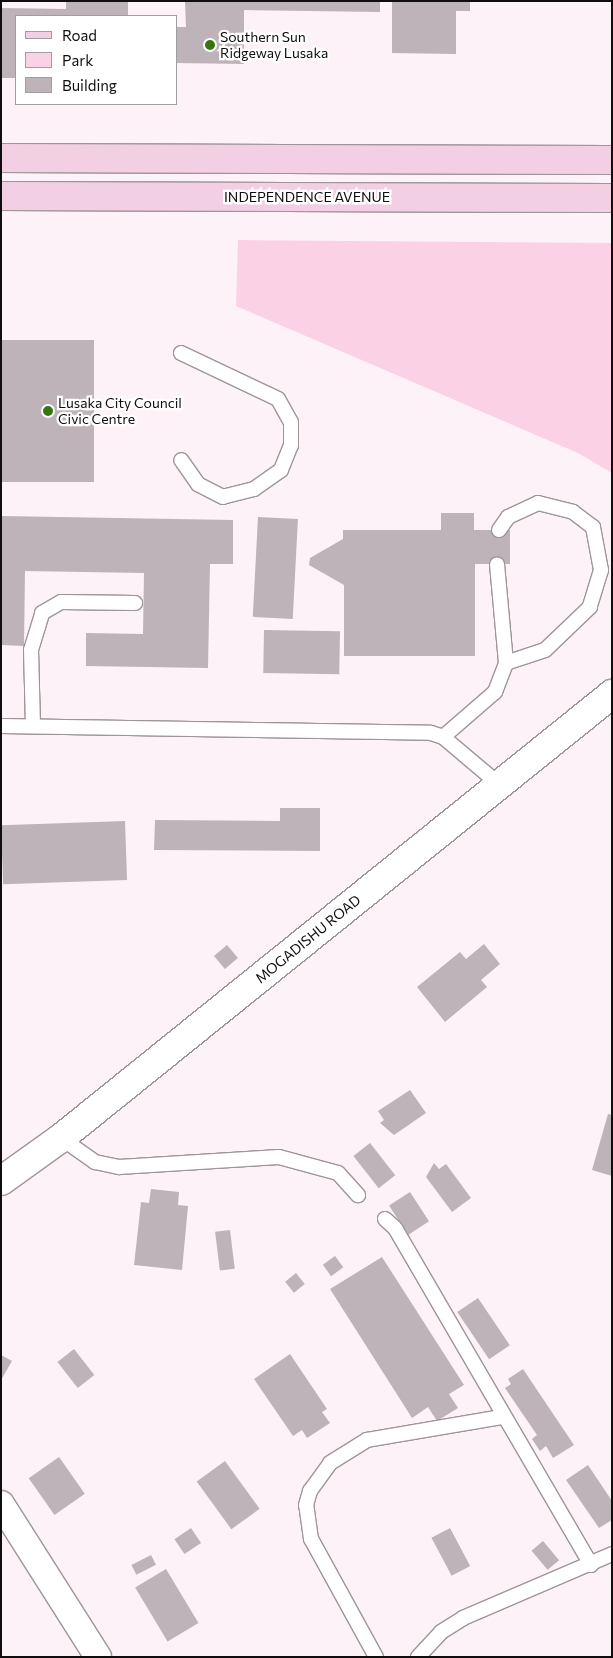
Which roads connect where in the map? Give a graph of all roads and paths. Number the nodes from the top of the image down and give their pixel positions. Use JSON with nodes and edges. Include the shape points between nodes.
{"nodes":[{"id":1,"x":1,"y":158,"type":"edge"},
{"id":2,"x":612,"y":160,"type":"edge"},
{"id":3,"x":1,"y":196,"type":"edge"},
{"id":4,"x":612,"y":198,"type":"edge"},
{"id":5,"x":181,"y":354,"type":"dead end"},
{"id":6,"x":181,"y":460,"type":"dead end"},
{"id":7,"x":499,"y":530,"type":"dead end"},
{"id":8,"x":497,"y":564,"type":"dead end"},
{"id":9,"x":135,"y":603,"type":"dead end"},
{"id":10,"x":506,"y":663,"type":"junction"},
{"id":11,"x":612,"y":694,"type":"edge"},
{"id":12,"x":1,"y":726,"type":"edge"},
{"id":13,"x":33,"y":726,"type":"junction"},
{"id":14,"x":444,"y":737,"type":"junction"},
{"id":15,"x":500,"y":785,"type":"junction"},
{"id":16,"x":61,"y":1138,"type":"junction"},
{"id":17,"x":1,"y":1180,"type":"edge"},
{"id":18,"x":358,"y":1195,"type":"dead end"},
{"id":19,"x":385,"y":1219,"type":"dead end"},
{"id":20,"x":502,"y":1417,"type":"junction"},
{"id":21,"x":1,"y":1504,"type":"edge"},
{"id":22,"x":612,"y":1554,"type":"edge"},
{"id":23,"x":591,"y":1565,"type":"junction"},
{"id":24,"x":98,"y":1657,"type":"edge"},
{"id":25,"x":376,"y":1657,"type":"edge"},
{"id":26,"x":418,"y":1657,"type":"edge"}],
"edges":[{"from":1,"to":2,"type":"main road"},
{"from":3,"to":4,"type":"main road","name":"INDEPENDENCE AVENUE"},
{"from":5,"to":6,"type":"lane","via":[[278,399],[290,422],[290,445],[281,470],[254,489],[223,497],[198,484]]},
{"from":7,"to":10,"type":"lane","via":[[508,517],[538,503],[573,512],[593,527],[601,570],[590,607],[545,650]]},
{"from":8,"to":10,"type":"lane"},
{"from":9,"to":13,"type":"lane","via":[[61,602],[42,613],[31,650]]},
{"from":10,"to":14,"type":"lane","via":[[495,692]]},
{"from":11,"to":15,"type":"street","name":"MOGADISHU ROAD"},
{"from":12,"to":13,"type":"lane"},
{"from":13,"to":14,"type":"lane","via":[[431,732]]},
{"from":14,"to":15,"type":"lane"},
{"from":15,"to":16,"type":"street","name":"MOGADISHU ROAD"},
{"from":16,"to":17,"type":"street","name":"MOGADISHU ROAD"},
{"from":16,"to":18,"type":"lane","via":[[95,1162],[119,1167],[279,1157],[338,1173]]},
{"from":19,"to":20,"type":"lane","via":[[395,1228]]},
{"from":20,"to":23,"type":"lane"},
{"from":20,"to":25,"type":"lane","via":[[367,1440],[330,1464],[310,1491],[306,1505],[311,1539]]},
{"from":21,"to":24,"type":"street"},
{"from":22,"to":23,"type":"lane"},
{"from":23,"to":26,"type":"lane","via":[[464,1618],[441,1632]]}]}
